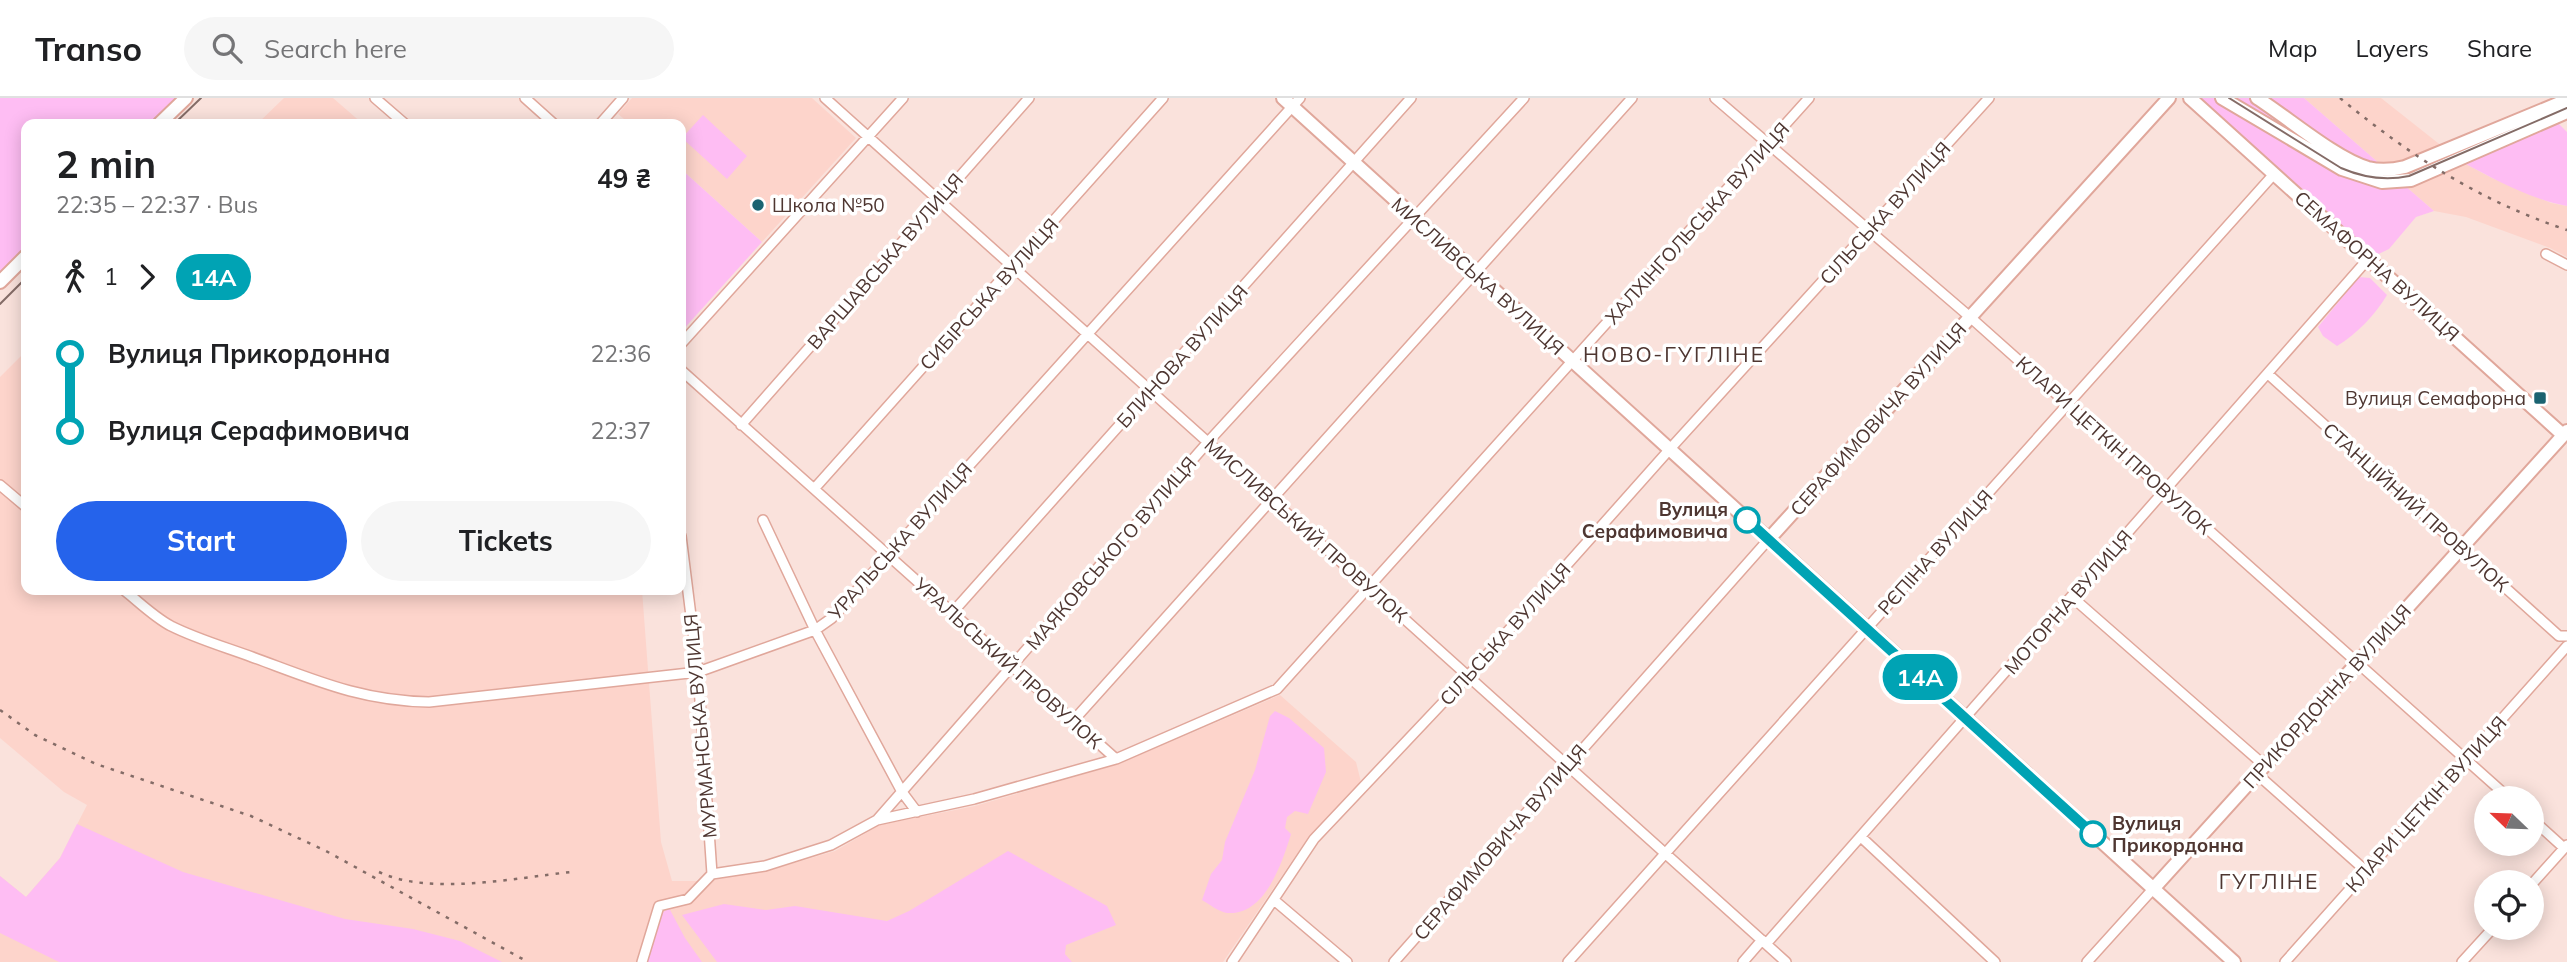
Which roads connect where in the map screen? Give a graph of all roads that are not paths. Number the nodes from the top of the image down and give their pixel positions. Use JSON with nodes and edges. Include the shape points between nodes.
{"nodes":[{"id":1,"x":186,"y":98,"type":"edge"},
{"id":2,"x":375,"y":98,"type":"edge"},
{"id":3,"x":525,"y":98,"type":"edge"},
{"id":4,"x":623,"y":98,"type":"edge"},
{"id":5,"x":825,"y":98,"type":"edge"},
{"id":6,"x":902,"y":98,"type":"edge"},
{"id":7,"x":1029,"y":98,"type":"edge"},
{"id":8,"x":1163,"y":98,"type":"edge"},
{"id":9,"x":1411,"y":98,"type":"edge"},
{"id":10,"x":1524,"y":98,"type":"edge"},
{"id":11,"x":1632,"y":98,"type":"edge"},
{"id":12,"x":1715,"y":98,"type":"edge"},
{"id":13,"x":1809,"y":98,"type":"edge"},
{"id":14,"x":1989,"y":98,"type":"edge"},
{"id":15,"x":2169,"y":98,"type":"edge"},
{"id":16,"x":2190,"y":98,"type":"edge"},
{"id":17,"x":2222,"y":98,"type":"edge"},
{"id":18,"x":2257,"y":98,"type":"edge"},
{"id":19,"x":1292,"y":101,"type":"edge"},
{"id":20,"x":2565,"y":109,"type":"edge"},
{"id":21,"x":164,"y":119,"type":"edge"},
{"id":22,"x":399,"y":119,"type":"edge"},
{"id":23,"x":548,"y":119,"type":"edge"},
{"id":24,"x":604,"y":119,"type":"edge"},
{"id":25,"x":868,"y":137,"type":"junction"},
{"id":26,"x":1768,"y":143,"type":"junction"},
{"id":27,"x":1354,"y":163,"type":"junction"},
{"id":28,"x":2274,"y":174,"type":"junction"},
{"id":29,"x":938,"y":200,"type":"junction"},
{"id":30,"x":1415,"y":219,"type":"junction"},
{"id":31,"x":1869,"y":230,"type":"junction"},
{"id":32,"x":2546,"y":254,"type":"dead end"},
{"id":33,"x":2368,"y":259,"type":"junction"},
{"id":34,"x":21,"y":261,"type":"edge"},
{"id":35,"x":2567,"y":265,"type":"edge"},
{"id":36,"x":1013,"y":267,"type":"junction"},
{"id":37,"x":1475,"y":273,"type":"junction"},
{"id":38,"x":0,"y":282,"type":"edge"},
{"id":39,"x":1970,"y":317,"type":"junction"},
{"id":40,"x":1087,"y":334,"type":"junction"},
{"id":41,"x":686,"y":338,"type":"edge"},
{"id":42,"x":1573,"y":362,"type":"junction"},
{"id":43,"x":2267,"y":374,"type":"junction"},
{"id":44,"x":686,"y":375,"type":"edge"},
{"id":45,"x":1151,"y":391,"type":"junction"},
{"id":46,"x":2068,"y":404,"type":"junction"},
{"id":47,"x":741,"y":425,"type":"junction"},
{"id":48,"x":2565,"y":433,"type":"edge"},
{"id":49,"x":1208,"y":442,"type":"junction"},
{"id":50,"x":1669,"y":450,"type":"junction"},
{"id":51,"x":0,"y":485,"type":"edge"},
{"id":52,"x":814,"y":489,"type":"junction"},
{"id":53,"x":2165,"y":491,"type":"junction"},
{"id":54,"x":1272,"y":499,"type":"junction"},
{"id":55,"x":21,"y":503,"type":"edge"},
{"id":56,"x":763,"y":520,"type":"dead end"},
{"id":57,"x":1768,"y":540,"type":"junction"},
{"id":58,"x":2461,"y":548,"type":"junction"},
{"id":59,"x":888,"y":555,"type":"junction"},
{"id":60,"x":686,"y":576,"type":"edge"},
{"id":61,"x":1370,"y":588,"type":"junction"},
{"id":62,"x":130,"y":595,"type":"edge"},
{"id":63,"x":2072,"y":597,"type":"junction"},
{"id":64,"x":952,"y":613,"type":"junction"},
{"id":65,"x":1867,"y":629,"type":"junction"},
{"id":66,"x":815,"y":630,"type":"junction"},
{"id":67,"x":2567,"y":636,"type":"edge"},
{"id":68,"x":2567,"y":646,"type":"edge"},
{"id":69,"x":2358,"y":662,"type":"junction"},
{"id":70,"x":1012,"y":666,"type":"junction"},
{"id":71,"x":698,"y":672,"type":"junction"},
{"id":72,"x":1468,"y":676,"type":"junction"},
{"id":73,"x":1965,"y":718,"type":"junction"},
{"id":74,"x":1073,"y":721,"type":"junction"},
{"id":75,"x":1116,"y":759,"type":"junction"},
{"id":76,"x":2466,"y":759,"type":"junction"},
{"id":77,"x":1567,"y":765,"type":"junction"},
{"id":78,"x":2261,"y":770,"type":"junction"},
{"id":79,"x":2496,"y":786,"type":"edge"},
{"id":80,"x":902,"y":792,"type":"junction"},
{"id":81,"x":917,"y":812,"type":"junction"},
{"id":82,"x":877,"y":820,"type":"junction"},
{"id":83,"x":2544,"y":829,"type":"edge"},
{"id":84,"x":1861,"y":837,"type":"junction"},
{"id":85,"x":2566,"y":847,"type":"edge"},
{"id":86,"x":1666,"y":854,"type":"junction"},
{"id":87,"x":2366,"y":871,"type":"junction"},
{"id":88,"x":2544,"y":871,"type":"edge"},
{"id":89,"x":712,"y":874,"type":"junction"},
{"id":90,"x":2153,"y":888,"type":"junction"},
{"id":91,"x":1274,"y":900,"type":"junction"},
{"id":92,"x":2482,"y":940,"type":"edge"},
{"id":93,"x":1764,"y":942,"type":"junction"},
{"id":94,"x":642,"y":962,"type":"edge"},
{"id":95,"x":1232,"y":962,"type":"edge"},
{"id":96,"x":1347,"y":962,"type":"edge"},
{"id":97,"x":1394,"y":962,"type":"edge"},
{"id":98,"x":1568,"y":962,"type":"edge"},
{"id":99,"x":1743,"y":962,"type":"edge"},
{"id":100,"x":1786,"y":962,"type":"edge"},
{"id":101,"x":1995,"y":962,"type":"edge"},
{"id":102,"x":2087,"y":962,"type":"edge"},
{"id":103,"x":2234,"y":962,"type":"edge"},
{"id":104,"x":2285,"y":962,"type":"edge"},
{"id":105,"x":2462,"y":962,"type":"edge"}],
"edges":[{"from":1,"to":21,"type":"street"},
{"from":2,"to":22,"type":"street"},
{"from":3,"to":23,"type":"street"},
{"from":4,"to":24,"type":"street"},
{"from":5,"to":25,"type":"street","name":"МИСЛИВСЬКИЙ ПРОВУЛОК"},
{"from":6,"to":25,"type":"street"},
{"from":7,"to":29,"type":"street","name":"ВАРШАВСЬКА ВУЛИЦЯ"},
{"from":8,"to":36,"type":"street","name":"СИБІРСЬКА ВУЛИЦЯ"},
{"from":9,"to":27,"type":"street","name":"БЛИНОВА ВУЛИЦЯ"},
{"from":10,"to":30,"type":"street","name":"МАЯКОВСЬКОГО ВУЛИЦЯ"},
{"from":11,"to":37,"type":"street"},
{"from":12,"to":26,"type":"street","name":"КЛАРИ ЦЕТКІН ПРОВУЛОК"},
{"from":13,"to":26,"type":"street","name":"ХАЛХІНГОЛЬСЬКА ВУЛИЦЯ"},
{"from":14,"to":31,"type":"street","name":"СІЛЬСЬКА ВУЛИЦЯ"},
{"from":15,"to":39,"type":"street","name":"СЕРАФИМОВИЧА ВУЛИЦЯ"},
{"from":16,"to":28,"type":"street","name":"СЕМАФОРНА ВУЛИЦЯ"},
{"from":17,"to":20,"type":"street","via":[[2342,169],[2389,183],[2411,180]]},
{"from":18,"to":20,"type":"street","via":[[2347,159],[2382,170],[2406,167]]},
{"from":19,"to":27,"type":"street","name":"МИСЛИВСЬКА ВУЛИЦЯ"},
{"from":19,"to":40,"type":"street","name":"УРАЛЬСЬКА ВУЛИЦЯ"},
{"from":25,"to":29,"type":"street","name":"МИСЛИВСЬКИЙ ПРОВУЛОК"},
{"from":25,"to":41,"type":"street"},
{"from":26,"to":31,"type":"street","name":"КЛАРИ ЦЕТКІН ПРОВУЛОК"},
{"from":26,"to":42,"type":"street","name":"ХАЛХІНГОЛЬСЬКА ВУЛИЦЯ"},
{"from":27,"to":30,"type":"street","name":"МИСЛИВСЬКА ВУЛИЦЯ"},
{"from":27,"to":45,"type":"street","name":"БЛИНОВА ВУЛИЦЯ"},
{"from":28,"to":33,"type":"street","name":"СЕМАФОРНА ВУЛИЦЯ"},
{"from":28,"to":46,"type":"street","name":"РЄПІНА ВУЛИЦЯ"},
{"from":29,"to":36,"type":"street","name":"МИСЛИВСЬКИЙ ПРОВУЛОК"},
{"from":29,"to":47,"type":"street","name":"ВАРШАВСЬКА ВУЛИЦЯ"},
{"from":30,"to":37,"type":"street","name":"МИСЛИВСЬКА ВУЛИЦЯ"},
{"from":30,"to":49,"type":"street","name":"МАЯКОВСЬКОГО ВУЛИЦЯ"},
{"from":31,"to":39,"type":"street","name":"КЛАРИ ЦЕТКІН ПРОВУЛОК"},
{"from":31,"to":50,"type":"street","name":"СІЛЬСЬКА ВУЛИЦЯ"},
{"from":32,"to":35,"type":"street"},
{"from":33,"to":43,"type":"street","name":"МОТОРНА ВУЛИЦЯ"},
{"from":33,"to":48,"type":"street","name":"СЕМАФОРНА ВУЛИЦЯ"},
{"from":34,"to":38,"type":"street"},
{"from":36,"to":40,"type":"street","name":"МИСЛИВСЬКИЙ ПРОВУЛОК"},
{"from":36,"to":52,"type":"street","name":"СИБІРСЬКА ВУЛИЦЯ"},
{"from":37,"to":42,"type":"street","name":"МИСЛИВСЬКА ВУЛИЦЯ"},
{"from":37,"to":54,"type":"street"},
{"from":39,"to":46,"type":"street","name":"КЛАРИ ЦЕТКІН ПРОВУЛОК"},
{"from":39,"to":57,"type":"street","name":"СЕРАФИМОВИЧА ВУЛИЦЯ"},
{"from":40,"to":45,"type":"street","name":"МИСЛИВСЬКИЙ ПРОВУЛОК"},
{"from":40,"to":59,"type":"street","name":"УРАЛЬСЬКА ВУЛИЦЯ"},
{"from":42,"to":50,"type":"street","name":"МИСЛИВСЬКА ВУЛИЦЯ"},
{"from":42,"to":61,"type":"street","name":"ХАЛХІНГОЛЬСЬКА ВУЛИЦЯ"},
{"from":43,"to":53,"type":"street","name":"МОТОРНА ВУЛИЦЯ"},
{"from":43,"to":58,"type":"street","name":"СТАНЦІЙНИЙ ПРОВУЛОК"},
{"from":44,"to":47,"type":"street","name":"УРАЛЬСЬКИЙ ПРОВУЛОК"},
{"from":45,"to":49,"type":"street","name":"МИСЛИВСЬКИЙ ПРОВУЛОК"},
{"from":45,"to":64,"type":"street","name":"БЛИНОВА ВУЛИЦЯ"},
{"from":46,"to":53,"type":"street","name":"КЛАРИ ЦЕТКІН ПРОВУЛОК"},
{"from":46,"to":65,"type":"street","name":"РЄПІНА ВУЛИЦЯ"},
{"from":47,"to":52,"type":"street","name":"УРАЛЬСЬКИЙ ПРОВУЛОК"},
{"from":48,"to":58,"type":"street","name":"ПРИКОРДОННА ВУЛИЦЯ"},
{"from":49,"to":54,"type":"street","name":"МИСЛИВСЬКИЙ ПРОВУЛОК"},
{"from":49,"to":70,"type":"street","name":"МАЯКОВСЬКОГО ВУЛИЦЯ"},
{"from":50,"to":57,"type":"street","name":"МИСЛИВСЬКА ВУЛИЦЯ"},
{"from":50,"to":72,"type":"street","name":"СІЛЬСЬКА ВУЛИЦЯ"},
{"from":51,"to":55,"type":"street"},
{"from":52,"to":59,"type":"street","name":"УРАЛЬСЬКИЙ ПРОВУЛОК"},
{"from":53,"to":63,"type":"street","name":"МОТОРНА ВУЛИЦЯ"},
{"from":53,"to":69,"type":"street","name":"КЛАРИ ЦЕТКІН ПРОВУЛОК"},
{"from":54,"to":61,"type":"street","name":"МИСЛИВСЬКИЙ ПРОВУЛОК"},
{"from":54,"to":74,"type":"street"},
{"from":56,"to":66,"type":"street"},
{"from":57,"to":65,"type":"street","name":"МИСЛИВСЬКА ВУЛИЦЯ"},
{"from":57,"to":77,"type":"street","name":"СЕРАФИМОВИЧА ВУЛИЦЯ"},
{"from":58,"to":67,"type":"street","name":"СТАНЦІЙНИЙ ПРОВУЛОК","via":[[2559,636]]},
{"from":58,"to":69,"type":"street","name":"ПРИКОРДОННА ВУЛИЦЯ"},
{"from":59,"to":64,"type":"street","name":"УРАЛЬСЬКИЙ ПРОВУЛОК"},
{"from":59,"to":66,"type":"street","name":"УРАЛЬСЬКА ВУЛИЦЯ","via":[[832,618]]},
{"from":60,"to":71,"type":"street","name":"МУРМАНСЬКА ВУЛИЦЯ"},
{"from":61,"to":72,"type":"street","name":"МИСЛИВСЬКИЙ ПРОВУЛОК"},
{"from":61,"to":75,"type":"street","name":"ХАЛХІНГОЛЬСЬКА ВУЛИЦЯ","via":[[1277,689]]},
{"from":62,"to":71,"type":"street","name":"УРАЛЬСЬКА ВУЛИЦЯ","via":[[184,632],[338,688],[388,700],[429,702]]},
{"from":63,"to":73,"type":"street","name":"МОТОРНА ВУЛИЦЯ"},
{"from":63,"to":78,"type":"street"},
{"from":64,"to":70,"type":"street","name":"УРАЛЬСЬКИЙ ПРОВУЛОК"},
{"from":65,"to":73,"type":"street","name":"МИСЛИВСЬКА ВУЛИЦЯ"},
{"from":65,"to":86,"type":"street","name":"РЄПІНА ВУЛИЦЯ"},
{"from":66,"to":71,"type":"street","name":"УРАЛЬСЬКА ВУЛИЦЯ"},
{"from":66,"to":80,"type":"street"},
{"from":68,"to":76,"type":"street","name":"КЛАРИ ЦЕТКІН ВУЛИЦЯ"},
{"from":69,"to":76,"type":"street","name":"КЛАРИ ЦЕТКІН ПРОВУЛОК"},
{"from":69,"to":78,"type":"street","name":"ПРИКОРДОННА ВУЛИЦЯ"},
{"from":70,"to":74,"type":"street","name":"УРАЛЬСЬКИЙ ПРОВУЛОК"},
{"from":70,"to":80,"type":"street","name":"МАЯКОВСЬКОГО ВУЛИЦЯ"},
{"from":71,"to":89,"type":"street","name":"МУРМАНСЬКА ВУЛИЦЯ"},
{"from":72,"to":77,"type":"street","name":"МИСЛИВСЬКИЙ ПРОВУЛОК"},
{"from":72,"to":91,"type":"street","name":"СІЛЬСЬКА ВУЛИЦЯ","via":[[1314,839]]},
{"from":73,"to":84,"type":"street","name":"МОТОРНА ВУЛИЦЯ"},
{"from":73,"to":90,"type":"street","name":"МИСЛИВСЬКА ВУЛИЦЯ"},
{"from":74,"to":75,"type":"street","name":"УРАЛЬСЬКИЙ ПРОВУЛОК"},
{"from":75,"to":81,"type":"street","name":"ХАЛХІНГОЛЬСЬКА ВУЛИЦЯ"},
{"from":76,"to":79,"type":"street","name":"КЛАРИ ЦЕТКІН ПРОВУЛОК"},
{"from":76,"to":87,"type":"street","name":"КЛАРИ ЦЕТКІН ВУЛИЦЯ"},
{"from":77,"to":86,"type":"street","name":"МИСЛИВСЬКИЙ ПРОВУЛОК"},
{"from":77,"to":97,"type":"street","name":"СЕРАФИМОВИЧА ВУЛИЦЯ"},
{"from":78,"to":87,"type":"street"},
{"from":78,"to":90,"type":"street","name":"ПРИКОРДОННА ВУЛИЦЯ"},
{"from":80,"to":81,"type":"street"},
{"from":80,"to":82,"type":"street","name":"МАЯКОВСЬКОГО ВУЛИЦЯ"},
{"from":81,"to":82,"type":"street","name":"ХАЛХІНГОЛЬСЬКА ВУЛИЦЯ"},
{"from":82,"to":89,"type":"street","name":"МАЯКОВСЬКОГО ВУЛИЦЯ","via":[[831,845],[765,866]]},
{"from":83,"to":85,"type":"street"},
{"from":84,"to":93,"type":"street","name":"МОТОРНА ВУЛИЦЯ"},
{"from":84,"to":101,"type":"street"},
{"from":85,"to":88,"type":"street"},
{"from":86,"to":93,"type":"street","name":"МИСЛИВСЬКИЙ ПРОВУЛОК"},
{"from":86,"to":98,"type":"street","name":"РЄПІНА ВУЛИЦЯ"},
{"from":87,"to":104,"type":"street","name":"КЛАРИ ЦЕТКІН ВУЛИЦЯ"},
{"from":89,"to":94,"type":"street","via":[[688,899],[659,906]]},
{"from":90,"to":102,"type":"street","name":"ПРИКОРДОННА ВУЛИЦЯ"},
{"from":90,"to":103,"type":"street","name":"МИСЛИВСЬКА ВУЛИЦЯ"},
{"from":91,"to":95,"type":"street","name":"СІЛЬСЬКА ВУЛИЦЯ"},
{"from":91,"to":96,"type":"street"},
{"from":92,"to":105,"type":"street"},
{"from":93,"to":99,"type":"street","name":"МОТОРНА ВУЛИЦЯ"},
{"from":93,"to":100,"type":"street","name":"МИСЛИВСЬКИЙ ПРОВУЛОК"}]}
